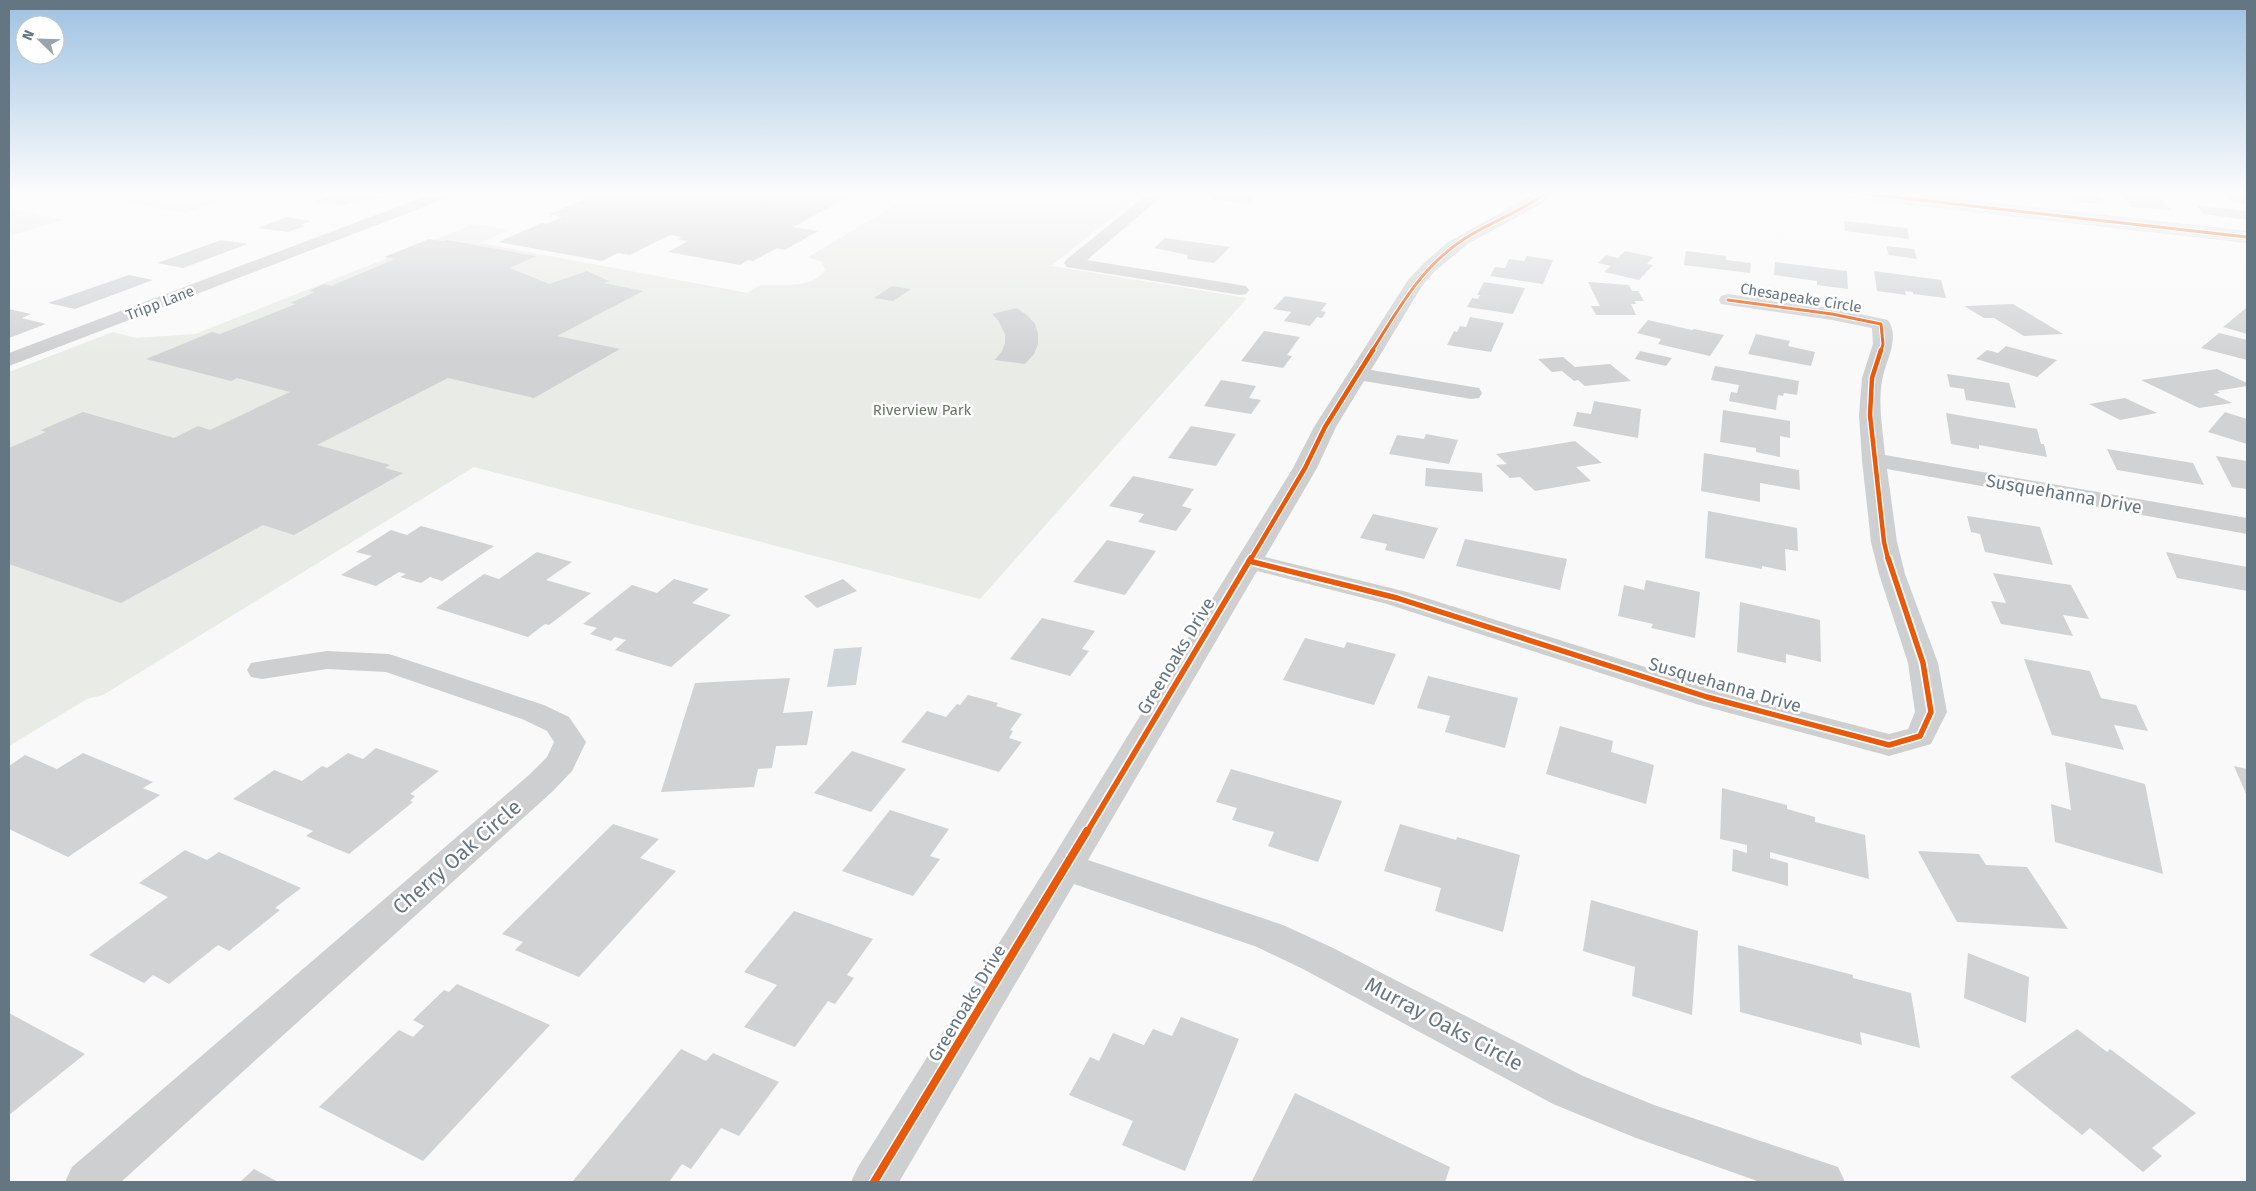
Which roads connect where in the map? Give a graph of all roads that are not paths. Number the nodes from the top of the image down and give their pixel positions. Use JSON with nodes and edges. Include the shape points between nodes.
{"nodes":[{"id":1,"x":304,"y":248,"type":"edge"},
{"id":2,"x":1092,"y":248,"type":"edge"},
{"id":3,"x":1451,"y":248,"type":"edge"},
{"id":4,"x":1240,"y":290,"type":"dead end"},
{"id":5,"x":1728,"y":300,"type":"dead end"},
{"id":6,"x":9,"y":360,"type":"edge"},
{"id":7,"x":1358,"y":374,"type":"junction"},
{"id":8,"x":1471,"y":393,"type":"dead end"},
{"id":9,"x":1874,"y":460,"type":"junction"},
{"id":10,"x":2247,"y":526,"type":"edge"},
{"id":11,"x":1249,"y":561,"type":"junction"},
{"id":12,"x":262,"y":670,"type":"dead end"},
{"id":13,"x":1066,"y":867,"type":"junction"},
{"id":14,"x":88,"y":1182,"type":"edge"},
{"id":15,"x":874,"y":1182,"type":"edge"},
{"id":16,"x":1822,"y":1182,"type":"edge"}],
"edges":[{"from":1,"to":6,"type":"street","name":"Tripp Lane"},
{"from":2,"to":4,"type":"street","via":[[1073,263]]},
{"from":3,"to":7,"type":"street","name":"Greenoaks Drive","via":[[1428,266],[1414,284]]},
{"from":5,"to":9,"type":"street","name":"Chesapeake Circle","via":[[1881,324],[1883,344],[1872,378],[1870,406]]},
{"from":7,"to":8,"type":"street"},
{"from":7,"to":11,"type":"street","name":"Greenoaks Drive"},
{"from":9,"to":10,"type":"street","name":"Susquehanna Drive"},
{"from":9,"to":11,"type":"street","name":"Susquehanna Drive","via":[[1884,542],[1922,663],[1931,712],[1920,736],[1889,745],[1707,697],[1397,598]]},
{"from":11,"to":13,"type":"street","name":"Greenoaks Drive"},
{"from":12,"to":14,"type":"street","name":"Cherry Oak Circle","via":[[327,660],[389,664],[534,712],[558,724],[570,742],[560,763],[541,783]]},
{"from":13,"to":15,"type":"street","name":"Greenoaks Drive"},
{"from":13,"to":16,"type":"street","name":"Murray Oaks Circle","via":[[1270,936],[1568,1090],[1651,1124]]}]}
